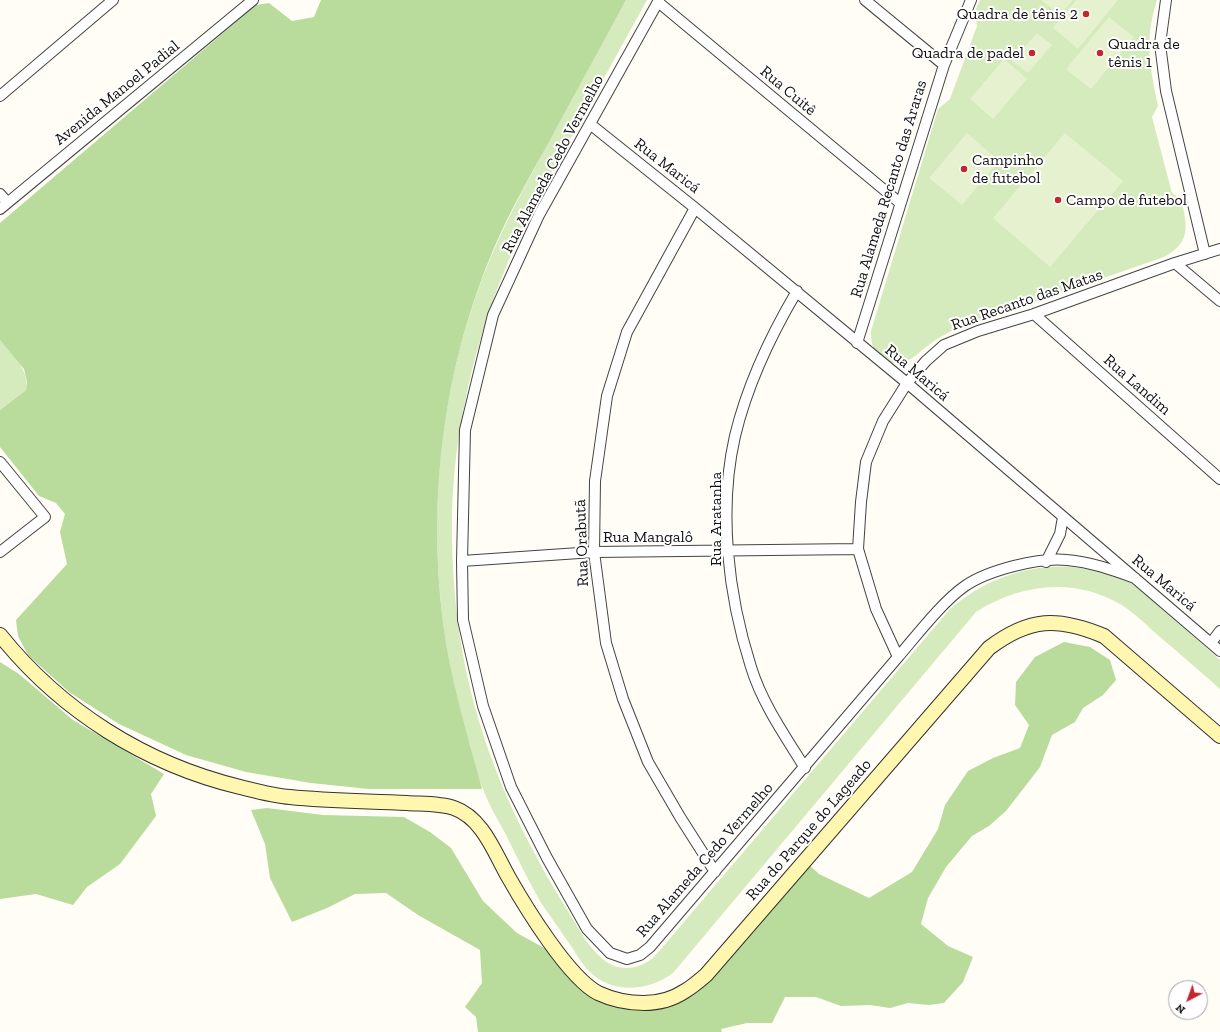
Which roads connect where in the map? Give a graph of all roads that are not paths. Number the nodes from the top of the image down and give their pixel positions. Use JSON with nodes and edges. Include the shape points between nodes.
{"nodes":[{"id":1,"x":114,"y":0,"type":"edge"},
{"id":2,"x":253,"y":0,"type":"edge"},
{"id":3,"x":865,"y":0,"type":"edge"},
{"id":4,"x":971,"y":0,"type":"edge"},
{"id":5,"x":1166,"y":0,"type":"edge"},
{"id":6,"x":658,"y":1,"type":"edge"},
{"id":7,"x":944,"y":65,"type":"junction"},
{"id":8,"x":0,"y":96,"type":"edge"},
{"id":9,"x":590,"y":124,"type":"junction"},
{"id":10,"x":0,"y":194,"type":"edge"},
{"id":11,"x":900,"y":203,"type":"junction"},
{"id":12,"x":4,"y":205,"type":"edge"},
{"id":13,"x":696,"y":208,"type":"junction"},
{"id":14,"x":1220,"y":249,"type":"edge"},
{"id":15,"x":1204,"y":254,"type":"junction"},
{"id":16,"x":1175,"y":263,"type":"junction"},
{"id":17,"x":797,"y":291,"type":"junction"},
{"id":18,"x":1220,"y":301,"type":"edge"},
{"id":19,"x":1034,"y":314,"type":"junction"},
{"id":20,"x":857,"y":343,"type":"junction"},
{"id":21,"x":907,"y":383,"type":"junction"},
{"id":22,"x":0,"y":462,"type":"edge"},
{"id":23,"x":1220,"y":479,"type":"edge"},
{"id":24,"x":1063,"y":516,"type":"junction"},
{"id":25,"x":858,"y":549,"type":"junction"},
{"id":26,"x":0,"y":552,"type":"edge"},
{"id":27,"x":594,"y":552,"type":"junction"},
{"id":28,"x":727,"y":552,"type":"junction"},
{"id":29,"x":462,"y":561,"type":"junction"},
{"id":30,"x":1046,"y":562,"type":"junction"},
{"id":31,"x":1135,"y":578,"type":"junction"},
{"id":32,"x":1220,"y":631,"type":"edge"},
{"id":33,"x":0,"y":635,"type":"edge"},
{"id":34,"x":1211,"y":643,"type":"junction"},
{"id":35,"x":1220,"y":651,"type":"edge"},
{"id":36,"x":898,"y":657,"type":"junction"},
{"id":37,"x":1220,"y":736,"type":"edge"},
{"id":38,"x":805,"y":768,"type":"junction"},
{"id":39,"x":715,"y":872,"type":"junction"}],
"edges":[{"from":1,"to":8,"type":"street"},
{"from":2,"to":12,"type":"street","name":"Avenida Manoel Padial"},
{"from":3,"to":7,"type":"street"},
{"from":4,"to":7,"type":"street","name":"Rua Alameda Recanto das Araras"},
{"from":5,"to":15,"type":"street","via":[[1160,44],[1166,91]]},
{"from":6,"to":9,"type":"street","name":"Rua Alameda Cedo Vermelho"},
{"from":6,"to":11,"type":"street","name":"Rua Cuitê"},
{"from":7,"to":11,"type":"street","name":"Rua Alameda Recanto das Araras"},
{"from":9,"to":13,"type":"street","name":"Rua Maricá"},
{"from":9,"to":29,"type":"street","name":"Rua Alameda Cedo Vermelho","via":[[539,215],[493,315],[465,430]]},
{"from":10,"to":12,"type":"street"},
{"from":11,"to":20,"type":"street","name":"Rua Alameda Recanto das Araras"},
{"from":13,"to":17,"type":"street","name":"Rua Maricá"},
{"from":13,"to":27,"type":"street","name":"Rua Orabutã","via":[[627,332],[607,396],[595,481]]},
{"from":14,"to":15,"type":"street","name":"Rua Recanto das Matas"},
{"from":15,"to":16,"type":"street","name":"Rua Recanto das Matas"},
{"from":16,"to":18,"type":"street"},
{"from":16,"to":19,"type":"street","name":"Rua Recanto das Matas"},
{"from":17,"to":20,"type":"street","name":"Rua Maricá"},
{"from":17,"to":28,"type":"street","name":"Rua Aratanha","via":[[777,324],[757,370],[735,436],[728,491]]},
{"from":19,"to":21,"type":"street","name":"Rua Recanto das Matas","via":[[978,331],[944,345]]},
{"from":19,"to":23,"type":"street","name":"Rua Landim"},
{"from":20,"to":21,"type":"street","name":"Rua Maricá"},
{"from":21,"to":24,"type":"street","name":"Rua Maricá"},
{"from":21,"to":25,"type":"street","name":"Rua Recanto das Matas","via":[[883,421],[866,462]]},
{"from":22,"to":26,"type":"street","via":[[45,517]]},
{"from":24,"to":30,"type":"street","via":[[1057,541]]},
{"from":24,"to":31,"type":"street","name":"Rua Maricá"},
{"from":25,"to":28,"type":"street","name":"Rua Mangalô"},
{"from":25,"to":36,"type":"street","name":"Rua Recanto das Matas","via":[[876,609]]},
{"from":27,"to":28,"type":"street","name":"Rua Mangalô"},
{"from":27,"to":29,"type":"street","name":"Rua Mangalô"},
{"from":27,"to":39,"type":"street","name":"Rua Orabutã","via":[[606,643],[623,698],[648,762]]},
{"from":28,"to":38,"type":"street","name":"Rua Aratanha","via":[[739,621],[751,668],[771,711]]},
{"from":29,"to":39,"type":"street","name":"Rua Alameda Cedo Vermelho","via":[[463,620],[483,706],[511,787],[587,929],[610,953],[627,959],[640,955],[650,947]]},
{"from":30,"to":31,"type":"street","name":"Rua Alameda Cedo Vermelho","via":[[1066,560],[1104,566]]},
{"from":30,"to":36,"type":"street","name":"Rua Alameda Cedo Vermelho","via":[[993,571],[965,586]]},
{"from":31,"to":34,"type":"street","name":"Rua Maricá"},
{"from":32,"to":34,"type":"street"},
{"from":33,"to":37,"type":"street","name":"Rua do Parque do Lageado","via":[[40,680],[92,722],[127,743],[205,779],[289,797],[454,808],[472,819],[488,839],[538,923],[577,977],[597,992],[626,1003],[655,1003],[685,991],[706,976],[989,648],[1019,629],[1042,623],[1062,622],[1104,636]]},
{"from":34,"to":35,"type":"street","name":"Rua Maricá"},
{"from":36,"to":38,"type":"street","name":"Rua Alameda Cedo Vermelho"},
{"from":38,"to":39,"type":"street","name":"Rua Alameda Cedo Vermelho"}]}
